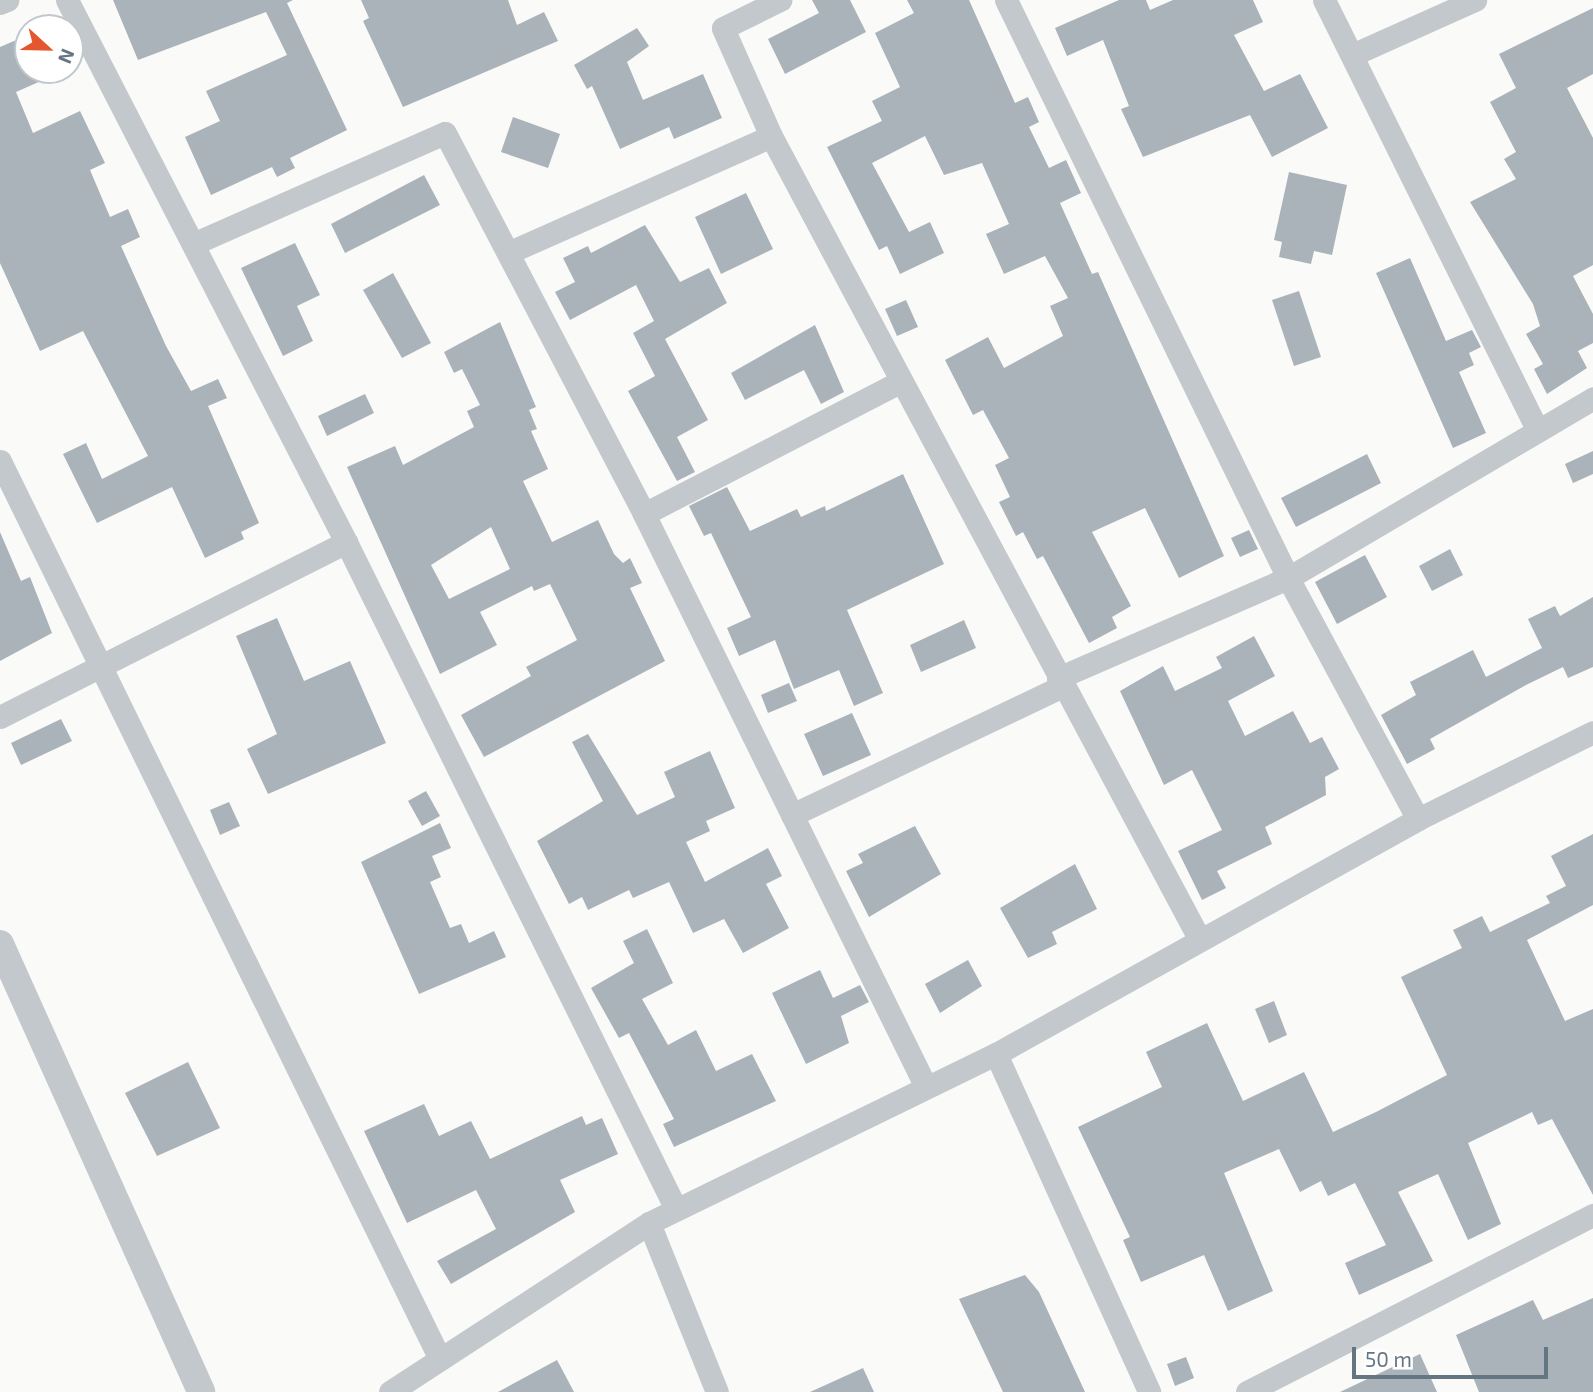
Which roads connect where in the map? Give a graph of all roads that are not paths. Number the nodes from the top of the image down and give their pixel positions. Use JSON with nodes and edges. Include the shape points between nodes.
{"nodes":[{"id":1,"x":7,"y":0,"type":"edge"},
{"id":2,"x":67,"y":0,"type":"edge"},
{"id":3,"x":780,"y":0,"type":"edge"},
{"id":4,"x":1006,"y":0,"type":"edge"},
{"id":5,"x":1324,"y":0,"type":"edge"},
{"id":6,"x":1475,"y":0,"type":"edge"},
{"id":7,"x":0,"y":3,"type":"edge"},
{"id":8,"x":1352,"y":55,"type":"junction"},
{"id":9,"x":771,"y":136,"type":"junction"},
{"id":10,"x":193,"y":244,"type":"junction"},
{"id":11,"x":512,"y":251,"type":"junction"},
{"id":12,"x":898,"y":383,"type":"junction"},
{"id":13,"x":1593,"y":398,"type":"edge"},
{"id":14,"x":1537,"y":429,"type":"junction"},
{"id":15,"x":0,"y":461,"type":"edge"},
{"id":16,"x":644,"y":514,"type":"junction"},
{"id":17,"x":346,"y":542,"type":"junction"},
{"id":18,"x":1288,"y":578,"type":"junction"},
{"id":19,"x":99,"y":664,"type":"junction"},
{"id":20,"x":1060,"y":682,"type":"junction"},
{"id":21,"x":0,"y":717,"type":"edge"},
{"id":22,"x":1593,"y":732,"type":"edge"},
{"id":23,"x":792,"y":815,"type":"junction"},
{"id":24,"x":1418,"y":819,"type":"junction"},
{"id":25,"x":1200,"y":940,"type":"junction"},
{"id":26,"x":0,"y":944,"type":"edge"},
{"id":27,"x":996,"y":1054,"type":"junction"},
{"id":28,"x":925,"y":1086,"type":"junction"},
{"id":29,"x":676,"y":1209,"type":"junction"},
{"id":30,"x":1593,"y":1215,"type":"edge"},
{"id":31,"x":649,"y":1223,"type":"junction"},
{"id":32,"x":440,"y":1359,"type":"junction"},
{"id":33,"x":201,"y":1392,"type":"edge"},
{"id":34,"x":390,"y":1392,"type":"edge"},
{"id":35,"x":717,"y":1392,"type":"edge"},
{"id":36,"x":1149,"y":1392,"type":"edge"},
{"id":37,"x":1247,"y":1392,"type":"edge"}],
"edges":[{"from":1,"to":7,"type":"street"},
{"from":2,"to":10,"type":"street"},
{"from":3,"to":9,"type":"street","via":[[723,28]]},
{"from":4,"to":18,"type":"street"},
{"from":5,"to":8,"type":"street"},
{"from":6,"to":8,"type":"street"},
{"from":8,"to":14,"type":"street"},
{"from":9,"to":11,"type":"street"},
{"from":9,"to":12,"type":"street"},
{"from":10,"to":11,"type":"street","via":[[444,133]]},
{"from":10,"to":17,"type":"street"},
{"from":11,"to":16,"type":"street"},
{"from":12,"to":16,"type":"street"},
{"from":12,"to":20,"type":"street"},
{"from":13,"to":14,"type":"street"},
{"from":14,"to":18,"type":"street"},
{"from":15,"to":19,"type":"street"},
{"from":16,"to":23,"type":"street"},
{"from":17,"to":19,"type":"street"},
{"from":17,"to":29,"type":"street"},
{"from":18,"to":20,"type":"street"},
{"from":18,"to":24,"type":"street"},
{"from":19,"to":21,"type":"street"},
{"from":19,"to":32,"type":"street"},
{"from":20,"to":23,"type":"street"},
{"from":20,"to":25,"type":"street"},
{"from":22,"to":24,"type":"street"},
{"from":23,"to":28,"type":"street"},
{"from":24,"to":25,"type":"street"},
{"from":25,"to":27,"type":"street"},
{"from":26,"to":33,"type":"street"},
{"from":27,"to":28,"type":"street"},
{"from":27,"to":36,"type":"street"},
{"from":28,"to":29,"type":"street"},
{"from":29,"to":31,"type":"street"},
{"from":30,"to":37,"type":"street"},
{"from":31,"to":32,"type":"street"},
{"from":31,"to":35,"type":"street"},
{"from":32,"to":34,"type":"street"}]}
